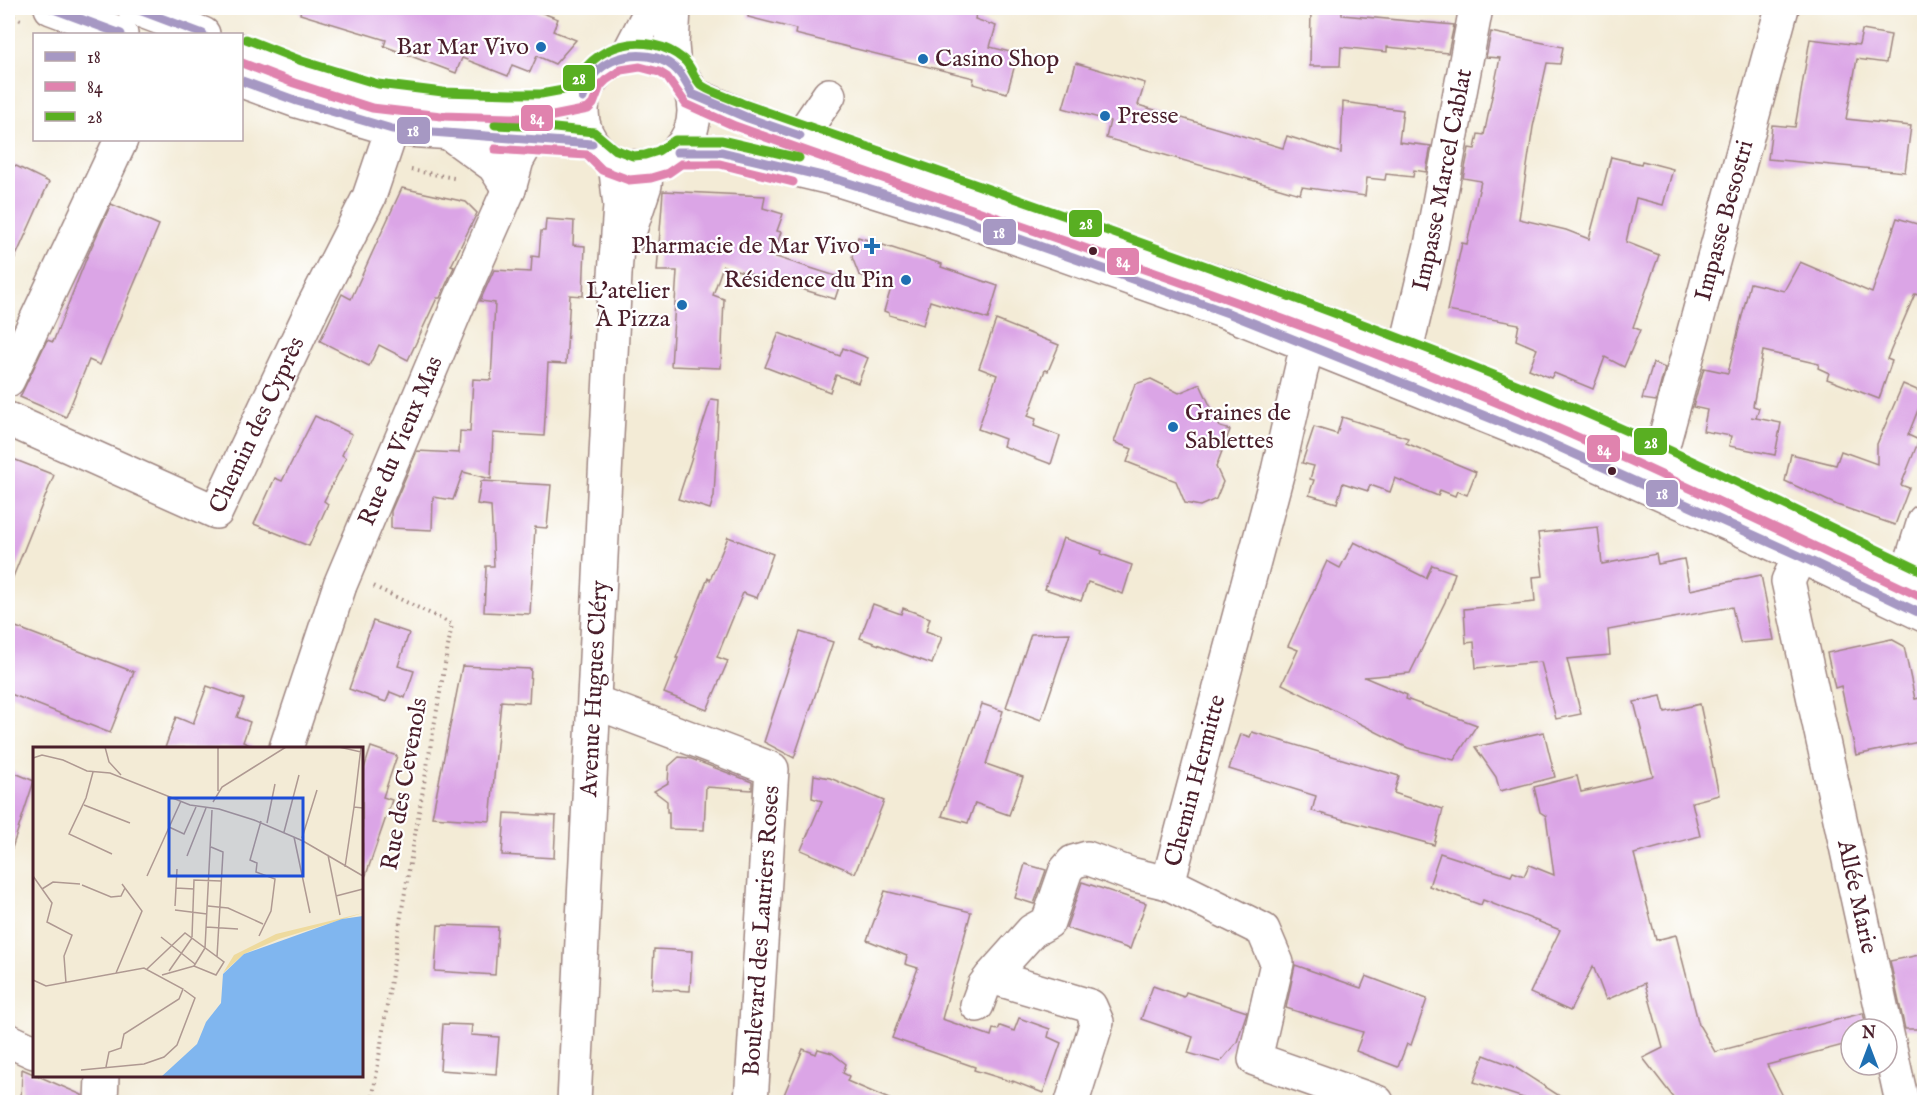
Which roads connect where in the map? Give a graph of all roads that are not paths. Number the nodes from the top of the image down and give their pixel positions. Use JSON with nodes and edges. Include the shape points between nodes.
{"nodes":[{"id":1,"x":51,"y":8,"type":"edge"},
{"id":2,"x":134,"y":8,"type":"edge"},
{"id":3,"x":652,"y":8,"type":"edge"},
{"id":4,"x":674,"y":8,"type":"edge"},
{"id":5,"x":1476,"y":8,"type":"edge"},
{"id":6,"x":1782,"y":8,"type":"edge"},
{"id":7,"x":185,"y":31,"type":"edge"},
{"id":8,"x":118,"y":33,"type":"edge"},
{"id":9,"x":243,"y":50,"type":"edge"},
{"id":10,"x":627,"y":56,"type":"junction"},
{"id":11,"x":674,"y":67,"type":"junction"},
{"id":12,"x":243,"y":81,"type":"edge"},
{"id":13,"x":692,"y":94,"type":"junction"},
{"id":14,"x":829,"y":95,"type":"dead end"},
{"id":15,"x":583,"y":98,"type":"junction"},
{"id":16,"x":392,"y":129,"type":"junction"},
{"id":17,"x":450,"y":134,"type":"junction"},
{"id":18,"x":801,"y":136,"type":"junction"},
{"id":19,"x":529,"y":139,"type":"junction"},
{"id":20,"x":121,"y":141,"type":"edge"},
{"id":21,"x":677,"y":152,"type":"junction"},
{"id":22,"x":603,"y":154,"type":"junction"},
{"id":23,"x":647,"y":167,"type":"junction"},
{"id":24,"x":509,"y":189,"type":"junction"},
{"id":25,"x":964,"y":207,"type":"junction"},
{"id":26,"x":615,"y":274,"type":"junction"},
{"id":27,"x":1314,"y":332,"type":"junction"},
{"id":28,"x":1402,"y":366,"type":"junction"},
{"id":29,"x":8,"y":381,"type":"edge"},
{"id":30,"x":8,"y":419,"type":"edge"},
{"id":31,"x":1658,"y":461,"type":"junction"},
{"id":32,"x":1924,"y":521,"type":"edge"},
{"id":33,"x":1800,"y":556,"type":"junction"},
{"id":34,"x":1916,"y":580,"type":"edge"},
{"id":35,"x":1924,"y":615,"type":"edge"},
{"id":36,"x":595,"y":702,"type":"junction"},
{"id":37,"x":286,"y":747,"type":"edge"},
{"id":38,"x":1168,"y":883,"type":"junction"},
{"id":39,"x":1883,"y":1017,"type":"edge"},
{"id":40,"x":8,"y":1040,"type":"edge"},
{"id":41,"x":33,"y":1052,"type":"edge"},
{"id":42,"x":1896,"y":1077,"type":"edge"},
{"id":43,"x":574,"y":1102,"type":"edge"},
{"id":44,"x":752,"y":1102,"type":"edge"},
{"id":45,"x":1072,"y":1102,"type":"edge"},
{"id":46,"x":1377,"y":1102,"type":"edge"},
{"id":47,"x":1902,"y":1102,"type":"edge"}],
"edges":[{"from":1,"to":8,"type":"street"},
{"from":2,"to":7,"type":"street"},
{"from":3,"to":10,"type":"street"},
{"from":4,"to":11,"type":"street"},
{"from":5,"to":28,"type":"street","name":"Impasse Marcel Cablat","via":[[1431,245]]},
{"from":6,"to":31,"type":"street","name":"Impasse Besostri"},
{"from":9,"to":15,"type":"street","via":[[375,96],[442,104],[511,106],[542,106]]},
{"from":10,"to":11,"type":"street","via":[[659,58]]},
{"from":10,"to":15,"type":"street","via":[[602,68]]},
{"from":11,"to":13,"type":"street"},
{"from":12,"to":16,"type":"street"},
{"from":13,"to":18,"type":"street"},
{"from":13,"to":21,"type":"street","via":[[694,123]]},
{"from":14,"to":18,"type":"street"},
{"from":15,"to":22,"type":"street","via":[[584,128]]},
{"from":16,"to":17,"type":"street"},
{"from":16,"to":30,"type":"street","name":"Chemin des Cyprès","via":[[369,197],[216,513]]},
{"from":17,"to":19,"type":"street"},
{"from":17,"to":24,"type":"street","via":[[494,166]]},
{"from":18,"to":25,"type":"street"},
{"from":19,"to":22,"type":"street"},
{"from":19,"to":24,"type":"street","name":"Rue du Vieux Mas","via":[[517,160]]},
{"from":20,"to":29,"type":"street"},
{"from":21,"to":23,"type":"street"},
{"from":21,"to":25,"type":"street","via":[[721,152]]},
{"from":22,"to":23,"type":"street","via":[[631,168]]},
{"from":22,"to":26,"type":"street","via":[[620,206]]},
{"from":23,"to":26,"type":"street","via":[[639,205]]},
{"from":24,"to":37,"type":"street","name":"Rue du Vieux Mas","via":[[345,573]]},
{"from":25,"to":27,"type":"street"},
{"from":26,"to":36,"type":"street","name":"Avenue Hugues Cléry"},
{"from":27,"to":28,"type":"street"},
{"from":27,"to":38,"type":"street","name":"Chemin Hermitte"},
{"from":28,"to":31,"type":"street","via":[[1530,434]]},
{"from":31,"to":33,"type":"street"},
{"from":31,"to":34,"type":"street"},
{"from":32,"to":34,"type":"street"},
{"from":33,"to":35,"type":"street"},
{"from":33,"to":39,"type":"street","name":"Allée Marie","via":[[1788,581]]},
{"from":36,"to":43,"type":"street","name":"Avenue Hugues Cléry"},
{"from":36,"to":44,"type":"street","name":"Boulevard des Lauriers Roses","via":[[772,769]]},
{"from":38,"to":45,"type":"street","via":[[1088,858],[1073,862],[1066,870],[1048,922],[1032,931],[984,991],[1090,1006],[1097,1022]]},
{"from":38,"to":46,"type":"street","name":"Chemin Hermitte","via":[[1263,930],[1277,963],[1255,1059]]},
{"from":40,"to":41,"type":"street"},
{"from":42,"to":47,"type":"street"}]}
